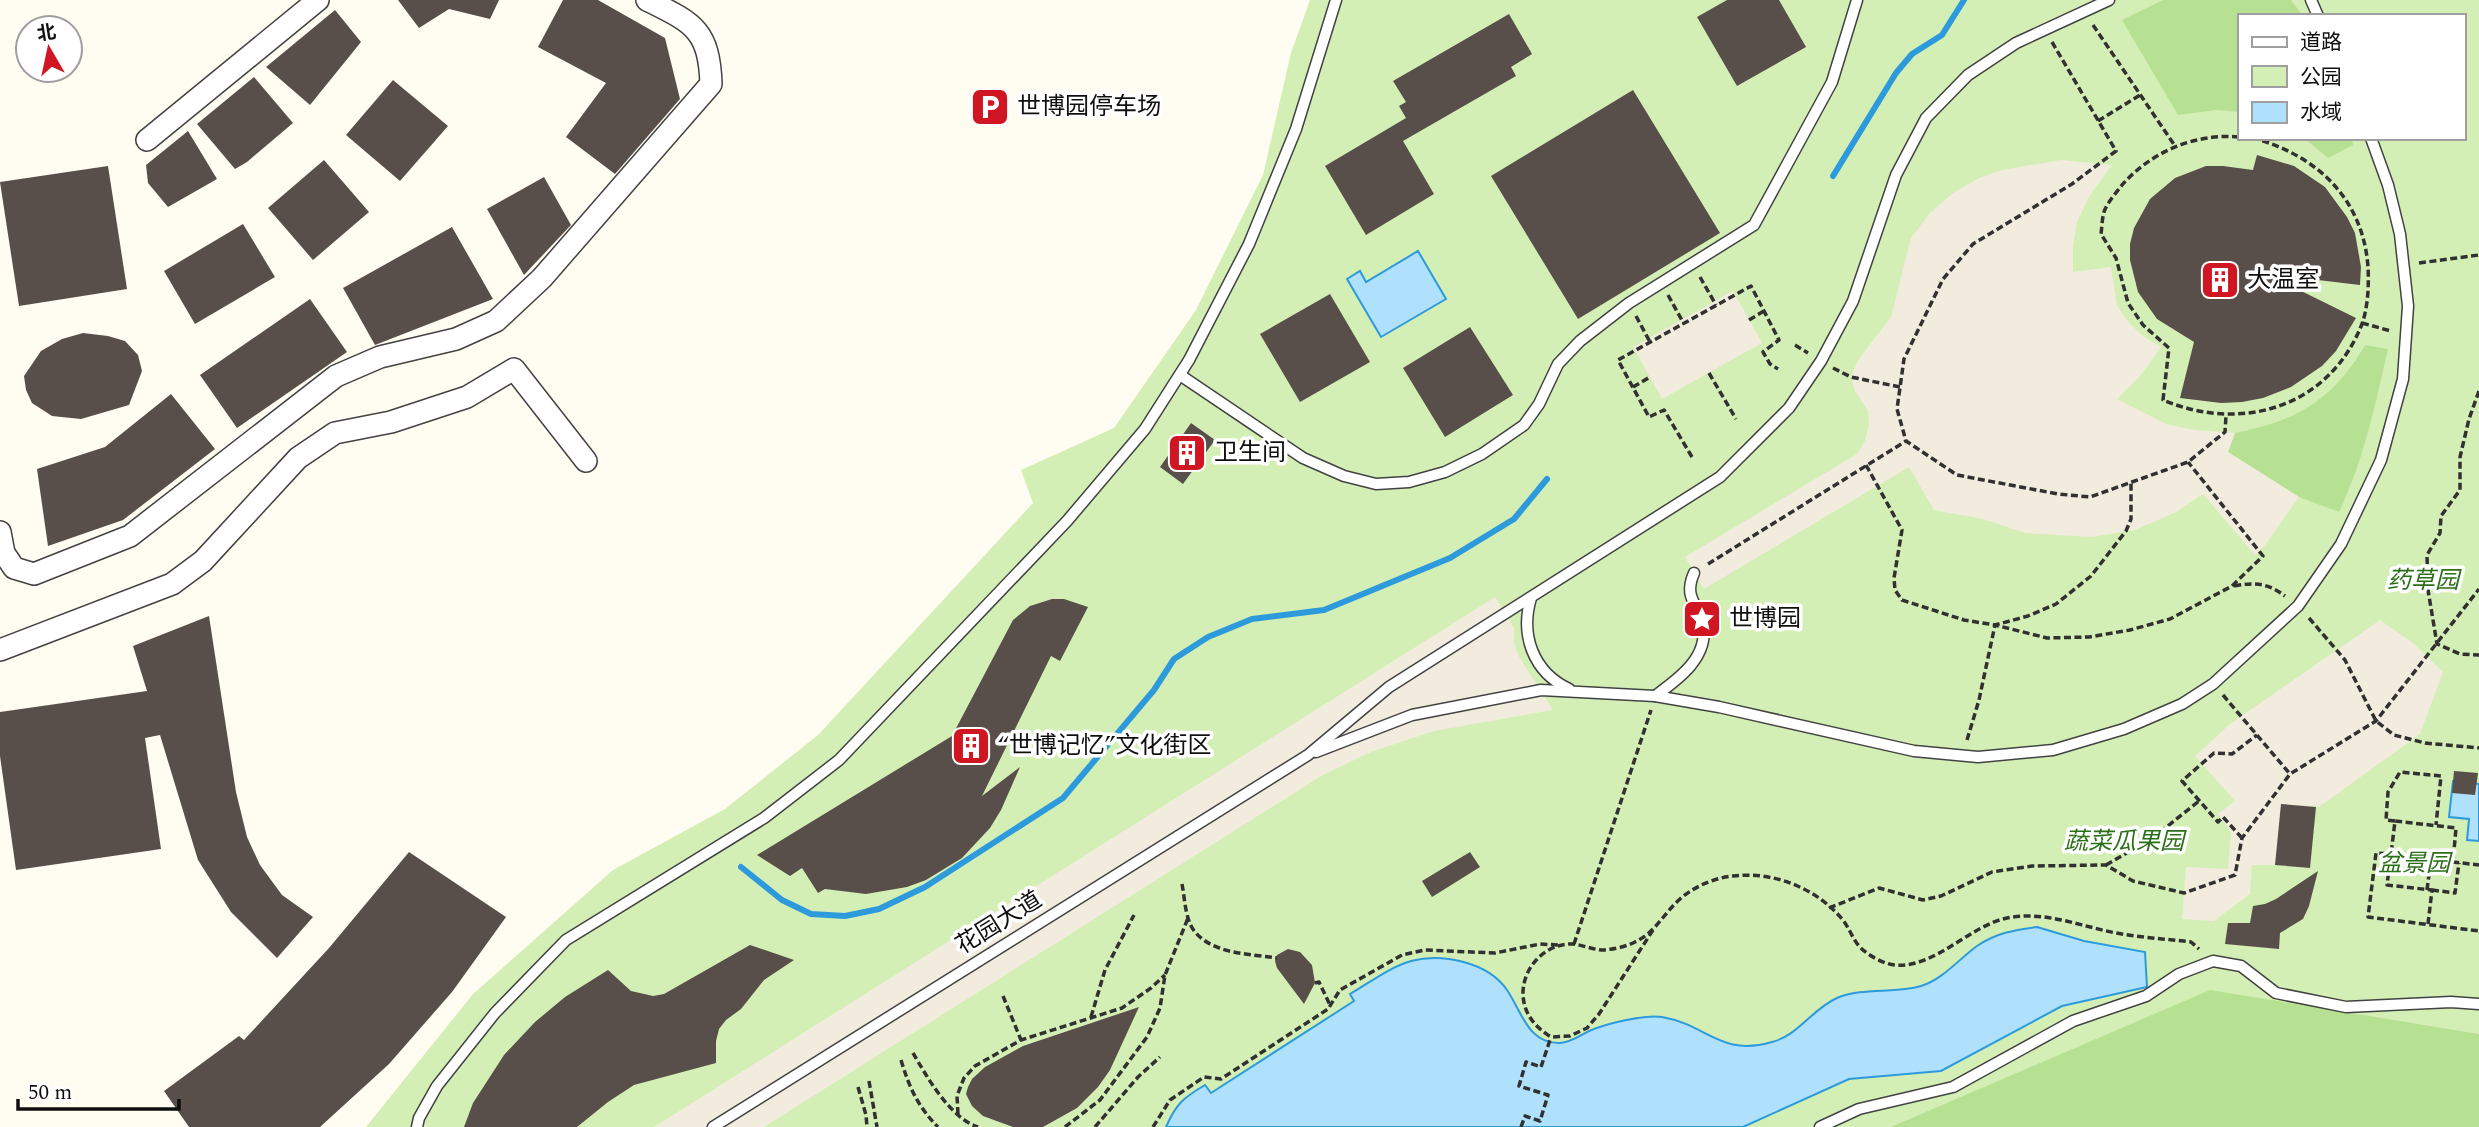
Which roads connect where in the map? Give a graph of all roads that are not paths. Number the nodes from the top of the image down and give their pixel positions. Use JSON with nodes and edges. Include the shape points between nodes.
{"nodes":[{"id":1,"x":318,"y":0,"type":"edge"},
{"id":2,"x":647,"y":0,"type":"edge"},
{"id":3,"x":1336,"y":0,"type":"edge"},
{"id":4,"x":1857,"y":0,"type":"edge"},
{"id":5,"x":2109,"y":0,"type":"edge"},
{"id":6,"x":147,"y":139,"type":"dead end"},
{"id":7,"x":2372,"y":140,"type":"edge"},
{"id":8,"x":1180,"y":375,"type":"junction"},
{"id":9,"x":586,"y":461,"type":"dead end"},
{"id":10,"x":0,"y":531,"type":"edge"},
{"id":11,"x":1694,"y":573,"type":"road end"},
{"id":12,"x":1531,"y":598,"type":"junction"},
{"id":13,"x":0,"y":650,"type":"edge"},
{"id":14,"x":1574,"y":692,"type":"junction"},
{"id":15,"x":1655,"y":696,"type":"junction"},
{"id":16,"x":1308,"y":755,"type":"junction"},
{"id":17,"x":2479,"y":1003,"type":"edge"},
{"id":18,"x":417,"y":1127,"type":"edge"},
{"id":19,"x":713,"y":1127,"type":"edge"},
{"id":20,"x":1820,"y":1127,"type":"edge"}],
"edges":[{"from":1,"to":6,"type":"street"},
{"from":2,"to":10,"type":"street","via":[[683,18],[699,32],[710,57],[711,84],[542,278],[496,321],[456,340],[380,357],[336,376],[130,536],[34,574],[14,568],[4,553]]},
{"from":3,"to":8,"type":"lane","via":[[1296,129],[1249,244]]},
{"from":4,"to":8,"type":"lane","via":[[1832,82],[1754,225],[1629,303],[1580,341],[1558,364],[1524,425],[1470,460],[1409,482],[1376,484],[1344,476],[1303,458]]},
{"from":5,"to":12,"type":"lane","via":[[2016,43],[1968,75],[1926,118],[1896,175],[1853,301],[1789,408],[1720,477]]},
{"from":7,"to":15,"type":"lane","via":[[2400,234],[2408,306],[2403,379],[2381,460],[2341,544],[2298,606],[2213,684],[2182,704],[2124,729],[2053,750],[1978,757],[1914,751]]},
{"from":8,"to":18,"type":"lane","via":[[1145,429],[1067,521],[838,760],[764,818],[566,940],[495,1013],[437,1086]]},
{"from":9,"to":13,"type":"street","via":[[514,369],[467,397],[391,422],[335,433],[298,458],[203,561],[172,584]]},
{"from":11,"to":15,"type":"lane","via":[[1688,585],[1703,624],[1698,655],[1683,676]]},
{"from":12,"to":14,"type":"lane","via":[[1526,623],[1530,648],[1552,679]]},
{"from":12,"to":16,"type":"lane","via":[[1389,687]]},
{"from":14,"to":15,"type":"lane"},
{"from":14,"to":16,"type":"lane","via":[[1541,690],[1412,715]]},
{"from":16,"to":19,"type":"lane","name":"花园大道"},
{"from":17,"to":20,"type":"lane","via":[[2346,1007],[2276,993],[2241,966],[2213,961],[2179,974],[2146,996],[2073,1021],[1953,1087],[1859,1109]]}]}
